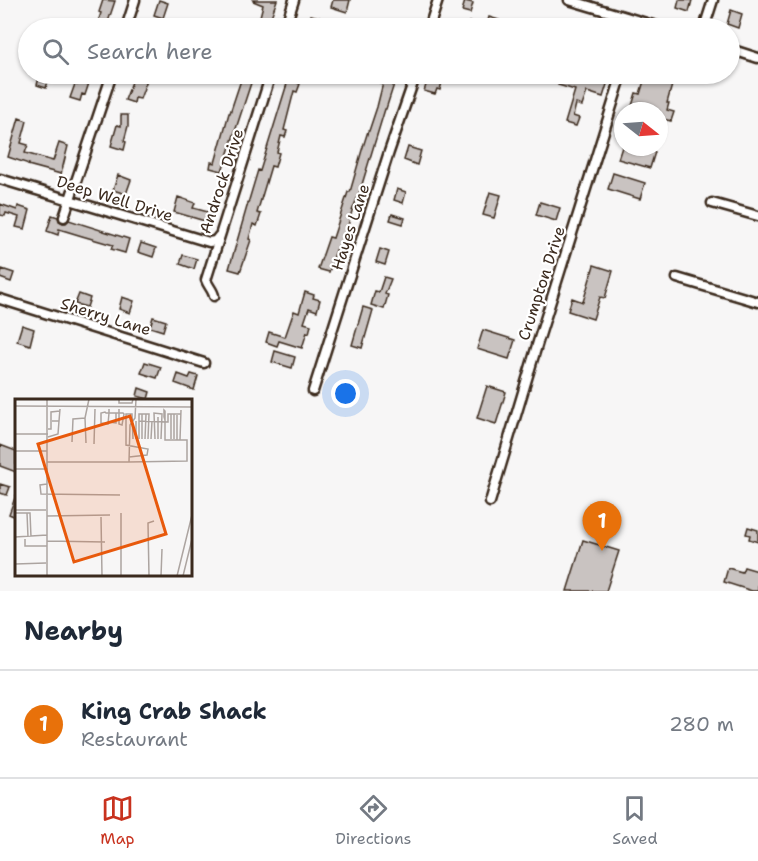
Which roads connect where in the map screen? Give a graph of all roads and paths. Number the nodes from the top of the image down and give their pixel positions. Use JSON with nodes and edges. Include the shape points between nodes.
{"nodes":[{"id":1,"x":135,"y":0,"type":"edge"},
{"id":2,"x":294,"y":0,"type":"edge"},
{"id":3,"x":438,"y":0,"type":"edge"},
{"id":4,"x":569,"y":0,"type":"edge"},
{"id":5,"x":713,"y":0,"type":"edge"},
{"id":6,"x":597,"y":4,"type":"edge"},
{"id":7,"x":129,"y":18,"type":"edge"},
{"id":8,"x":288,"y":18,"type":"edge"},
{"id":9,"x":432,"y":18,"type":"edge"},
{"id":10,"x":623,"y":18,"type":"edge"},
{"id":11,"x":707,"y":18,"type":"edge"},
{"id":12,"x":740,"y":53,"type":"edge"},
{"id":13,"x":758,"y":58,"type":"edge"},
{"id":14,"x":109,"y":84,"type":"edge"},
{"id":15,"x":268,"y":84,"type":"edge"},
{"id":16,"x":413,"y":84,"type":"edge"},
{"id":17,"x":619,"y":84,"type":"edge"},
{"id":18,"x":0,"y":179,"type":"edge"},
{"id":19,"x":70,"y":201,"type":"junction"},
{"id":20,"x":712,"y":202,"type":"dead end"},
{"id":21,"x":758,"y":216,"type":"edge"},
{"id":22,"x":64,"y":217,"type":"dead end"},
{"id":23,"x":219,"y":235,"type":"junction"},
{"id":24,"x":678,"y":278,"type":"dead end"},
{"id":25,"x":214,"y":296,"type":"dead end"},
{"id":26,"x":0,"y":299,"type":"edge"},
{"id":27,"x":758,"y":302,"type":"edge"},
{"id":28,"x":204,"y":363,"type":"dead end"},
{"id":29,"x":314,"y":391,"type":"dead end"},
{"id":30,"x":490,"y":502,"type":"dead end"}],
"edges":[{"from":1,"to":7,"type":"street"},
{"from":2,"to":8,"type":"street"},
{"from":3,"to":9,"type":"street"},
{"from":4,"to":6,"type":"street"},
{"from":5,"to":11,"type":"street"},
{"from":6,"to":10,"type":"street"},
{"from":12,"to":13,"type":"street"},
{"from":14,"to":19,"type":"street"},
{"from":15,"to":23,"type":"street","name":"Androck Drive"},
{"from":16,"to":29,"type":"street","name":"Hayes Lane"},
{"from":17,"to":30,"type":"street","name":"Crumpton Drive"},
{"from":18,"to":19,"type":"street","name":"Deep Well Drive"},
{"from":19,"to":22,"type":"street"},
{"from":19,"to":23,"type":"street","name":"Deep Well Drive","via":[[209,242]]},
{"from":20,"to":21,"type":"street"},
{"from":23,"to":25,"type":"street","name":"Androck Drive","via":[[206,280]]},
{"from":24,"to":27,"type":"street"},
{"from":26,"to":28,"type":"street","name":"Sherry Lane"}]}
